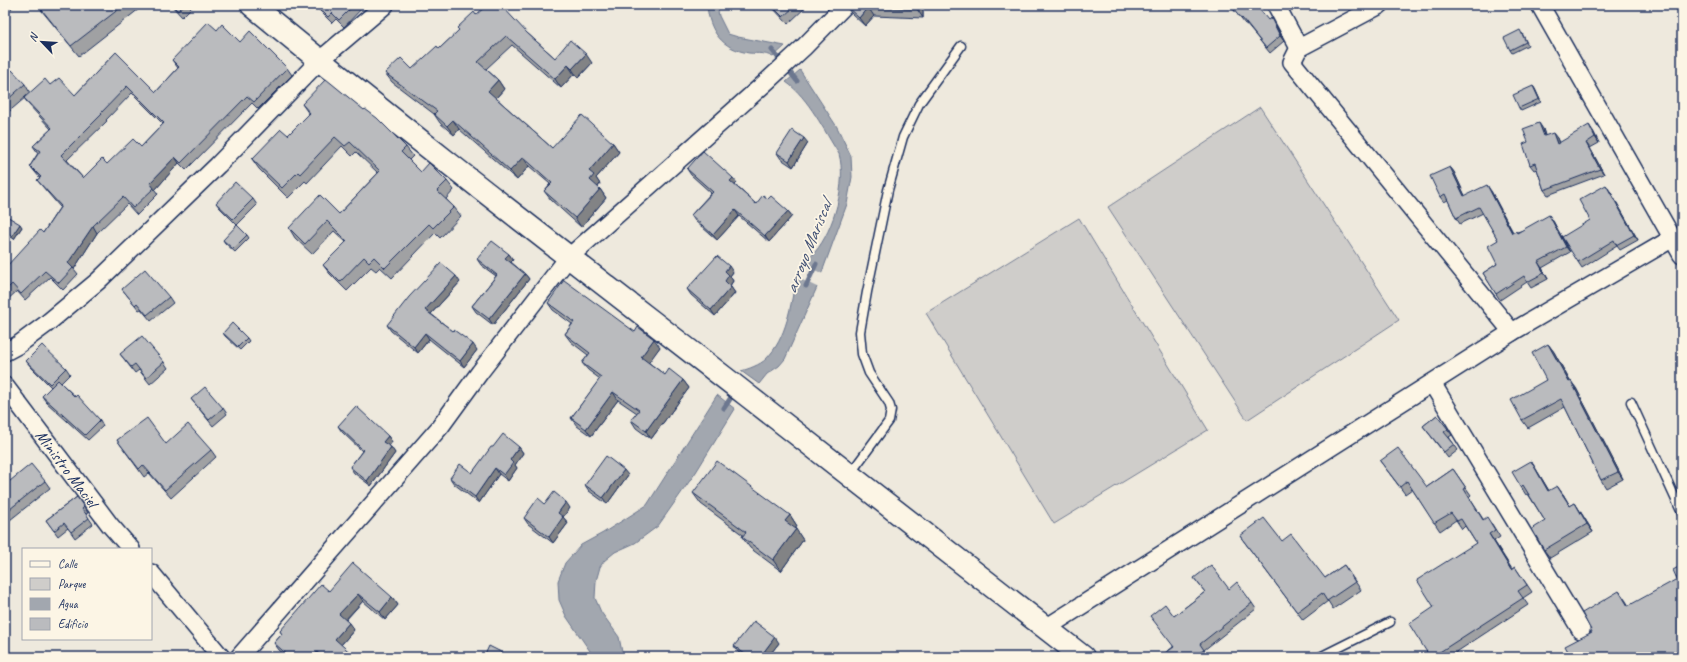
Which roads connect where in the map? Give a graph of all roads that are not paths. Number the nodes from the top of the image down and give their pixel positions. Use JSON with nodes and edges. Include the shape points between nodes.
{"nodes":[{"id":1,"x":252,"y":5,"type":"edge"},
{"id":2,"x":385,"y":5,"type":"edge"},
{"id":3,"x":845,"y":5,"type":"edge"},
{"id":4,"x":1276,"y":5,"type":"edge"},
{"id":5,"x":1380,"y":5,"type":"edge"},
{"id":6,"x":1540,"y":5,"type":"edge"},
{"id":7,"x":960,"y":46,"type":"dead end"},
{"id":8,"x":1299,"y":48,"type":"junction"},
{"id":9,"x":320,"y":61,"type":"junction"},
{"id":10,"x":1673,"y":238,"type":"junction"},
{"id":11,"x":1682,"y":255,"type":"edge"},
{"id":12,"x":568,"y":258,"type":"junction"},
{"id":13,"x":1512,"y":332,"type":"junction"},
{"id":14,"x":5,"y":352,"type":"edge"},
{"id":15,"x":1432,"y":382,"type":"junction"},
{"id":16,"x":5,"y":386,"type":"edge"},
{"id":17,"x":1631,"y":402,"type":"dead end"},
{"id":18,"x":849,"y":475,"type":"junction"},
{"id":19,"x":1682,"y":513,"type":"edge"},
{"id":20,"x":130,"y":548,"type":"edge"},
{"id":21,"x":152,"y":575,"type":"edge"},
{"id":22,"x":1390,"y":622,"type":"dead end"},
{"id":23,"x":1046,"y":628,"type":"junction"},
{"id":24,"x":1581,"y":630,"type":"edge"},
{"id":25,"x":221,"y":657,"type":"edge"},
{"id":26,"x":239,"y":657,"type":"edge"},
{"id":27,"x":1083,"y":657,"type":"edge"},
{"id":28,"x":1320,"y":657,"type":"edge"}],
"edges":[{"from":1,"to":9,"type":"main road"},
{"from":2,"to":9,"type":"street"},
{"from":3,"to":12,"type":"street","via":[[764,84]]},
{"from":4,"to":8,"type":"street"},
{"from":5,"to":8,"type":"street"},
{"from":6,"to":10,"type":"street"},
{"from":7,"to":18,"type":"lane","via":[[920,104],[903,137],[888,190],[860,332],[862,354],[869,373],[890,403],[890,422]]},
{"from":8,"to":13,"type":"street","via":[[1292,62]]},
{"from":9,"to":12,"type":"main road"},
{"from":9,"to":14,"type":"street","via":[[218,165],[98,281],[45,325]]},
{"from":10,"to":11,"type":"street"},
{"from":10,"to":13,"type":"street"},
{"from":12,"to":18,"type":"main road"},
{"from":12,"to":26,"type":"street","via":[[440,427]]},
{"from":13,"to":15,"type":"street"},
{"from":15,"to":23,"type":"street"},
{"from":15,"to":24,"type":"street"},
{"from":16,"to":20,"type":"street","name":"Ministro Maciel"},
{"from":17,"to":19,"type":"lane"},
{"from":18,"to":23,"type":"main road"},
{"from":21,"to":25,"type":"street"},
{"from":22,"to":28,"type":"lane"},
{"from":23,"to":27,"type":"main road"}]}
